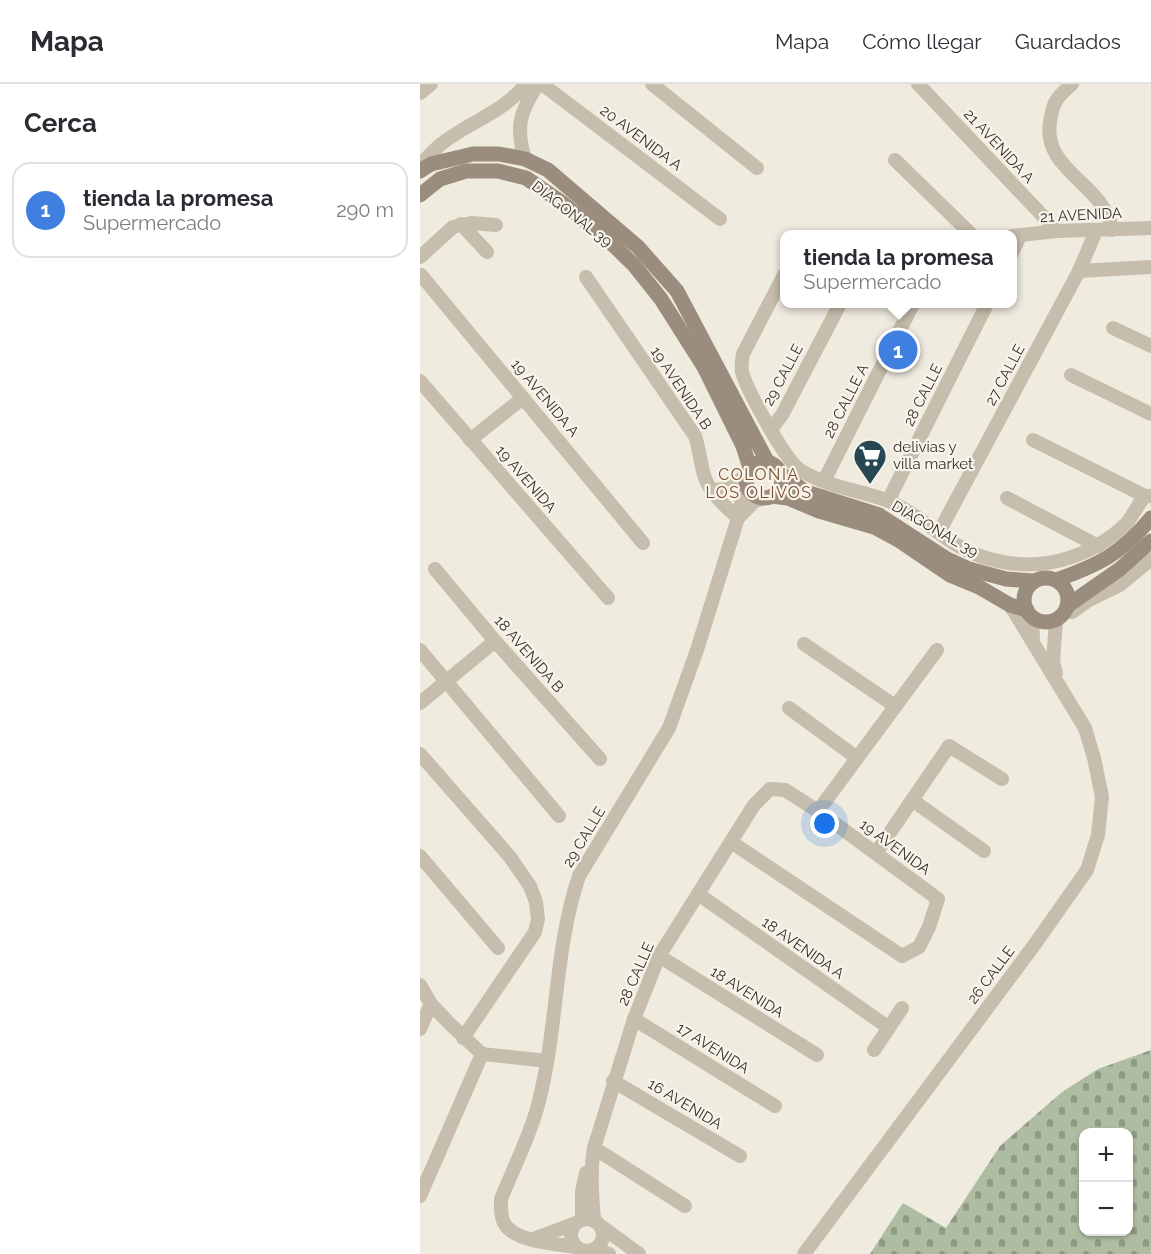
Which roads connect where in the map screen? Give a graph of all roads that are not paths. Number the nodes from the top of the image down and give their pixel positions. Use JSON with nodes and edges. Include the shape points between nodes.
{"nodes":[{"id":1,"x":431,"y":84,"type":"edge"},
{"id":2,"x":526,"y":84,"type":"edge"},
{"id":3,"x":540,"y":84,"type":"edge"},
{"id":4,"x":652,"y":84,"type":"edge"},
{"id":5,"x":918,"y":84,"type":"edge"},
{"id":6,"x":1072,"y":84,"type":"edge"},
{"id":7,"x":420,"y":93,"type":"edge"},
{"id":8,"x":525,"y":159,"type":"junction"},
{"id":9,"x":895,"y":160,"type":"dead end"},
{"id":10,"x":420,"y":165,"type":"edge"},
{"id":11,"x":758,"y":168,"type":"dead end"},
{"id":12,"x":420,"y":171,"type":"edge"},
{"id":13,"x":420,"y":195,"type":"edge"},
{"id":14,"x":720,"y":219,"type":"dead end"},
{"id":15,"x":461,"y":224,"type":"junction"},
{"id":16,"x":496,"y":225,"type":"dead end"},
{"id":17,"x":1151,"y":228,"type":"edge"},
{"id":18,"x":967,"y":230,"type":"edge"},
{"id":19,"x":1113,"y":230,"type":"junction"},
{"id":20,"x":1057,"y":231,"type":"junction"},
{"id":21,"x":1096,"y":231,"type":"junction"},
{"id":22,"x":1017,"y":236,"type":"edge"},
{"id":23,"x":487,"y":252,"type":"dead end"},
{"id":24,"x":420,"y":257,"type":"edge"},
{"id":25,"x":1151,"y":267,"type":"edge"},
{"id":26,"x":1079,"y":271,"type":"junction"},
{"id":27,"x":421,"y":275,"type":"edge"},
{"id":28,"x":586,"y":277,"type":"dead end"},
{"id":29,"x":780,"y":283,"type":"edge"},
{"id":30,"x":837,"y":308,"type":"edge"},
{"id":31,"x":910,"y":308,"type":"edge"},
{"id":32,"x":984,"y":308,"type":"edge"},
{"id":33,"x":1113,"y":328,"type":"dead end"},
{"id":34,"x":1151,"y":346,"type":"edge"},
{"id":35,"x":1071,"y":375,"type":"dead end"},
{"id":36,"x":420,"y":381,"type":"edge"},
{"id":37,"x":523,"y":398,"type":"junction"},
{"id":38,"x":1151,"y":414,"type":"edge"},
{"id":39,"x":771,"y":429,"type":"junction"},
{"id":40,"x":470,"y":440,"type":"junction"},
{"id":41,"x":1033,"y":441,"type":"dead end"},
{"id":42,"x":768,"y":463,"type":"junction"},
{"id":43,"x":780,"y":473,"type":"junction"},
{"id":44,"x":748,"y":475,"type":"junction"},
{"id":45,"x":824,"y":481,"type":"junction"},
{"id":46,"x":712,"y":490,"type":"junction"},
{"id":47,"x":1148,"y":496,"type":"edge"},
{"id":48,"x":768,"y":497,"type":"junction"},
{"id":49,"x":1006,"y":498,"type":"dead end"},
{"id":50,"x":888,"y":501,"type":"junction"},
{"id":51,"x":738,"y":518,"type":"junction"},
{"id":52,"x":1151,"y":518,"type":"edge"},
{"id":53,"x":939,"y":532,"type":"junction"},
{"id":54,"x":1151,"y":541,"type":"edge"},
{"id":55,"x":643,"y":543,"type":"dead end"},
{"id":56,"x":1098,"y":546,"type":"junction"},
{"id":57,"x":1151,"y":559,"type":"edge"},
{"id":58,"x":435,"y":569,"type":"dead end"},
{"id":59,"x":1056,"y":580,"type":"junction"},
{"id":60,"x":1033,"y":581,"type":"junction"},
{"id":61,"x":608,"y":598,"type":"dead end"},
{"id":62,"x":1010,"y":605,"type":"junction"},
{"id":63,"x":1063,"y":612,"type":"junction"},
{"id":64,"x":1029,"y":613,"type":"junction"},
{"id":65,"x":495,"y":641,"type":"junction"},
{"id":66,"x":1034,"y":642,"type":"junction"},
{"id":67,"x":804,"y":644,"type":"dead end"},
{"id":68,"x":420,"y":650,"type":"edge"},
{"id":69,"x":937,"y":650,"type":"dead end"},
{"id":70,"x":446,"y":682,"type":"junction"},
{"id":71,"x":1061,"y":686,"type":"junction"},
{"id":72,"x":420,"y":703,"type":"edge"},
{"id":73,"x":896,"y":706,"type":"junction"},
{"id":74,"x":789,"y":708,"type":"dead end"},
{"id":75,"x":420,"y":754,"type":"edge"},
{"id":76,"x":857,"y":758,"type":"junction"},
{"id":77,"x":600,"y":759,"type":"dead end"},
{"id":78,"x":1002,"y":779,"type":"dead end"},
{"id":79,"x":770,"y":789,"type":"joint"},
{"id":80,"x":912,"y":800,"type":"junction"},
{"id":81,"x":818,"y":811,"type":"junction"},
{"id":82,"x":560,"y":816,"type":"dead end"},
{"id":83,"x":731,"y":842,"type":"junction"},
{"id":84,"x":984,"y":851,"type":"dead end"},
{"id":85,"x":876,"y":852,"type":"junction"},
{"id":86,"x":420,"y":856,"type":"edge"},
{"id":87,"x":698,"y":894,"type":"junction"},
{"id":88,"x":498,"y":948,"type":"dead end"},
{"id":89,"x":660,"y":956,"type":"junction"},
{"id":90,"x":420,"y":985,"type":"edge"},
{"id":91,"x":432,"y":1004,"type":"junction"},
{"id":92,"x":902,"y":1008,"type":"dead end"},
{"id":93,"x":634,"y":1019,"type":"junction"},
{"id":94,"x":889,"y":1028,"type":"junction"},
{"id":95,"x":420,"y":1029,"type":"edge"},
{"id":96,"x":463,"y":1038,"type":"junction"},
{"id":97,"x":874,"y":1050,"type":"dead end"},
{"id":98,"x":482,"y":1054,"type":"junction"},
{"id":99,"x":818,"y":1055,"type":"dead end"},
{"id":100,"x":547,"y":1061,"type":"junction"},
{"id":101,"x":613,"y":1081,"type":"junction"},
{"id":102,"x":775,"y":1106,"type":"dead end"},
{"id":103,"x":593,"y":1154,"type":"junction"},
{"id":104,"x":740,"y":1156,"type":"dead end"},
{"id":105,"x":420,"y":1196,"type":"edge"},
{"id":106,"x":685,"y":1206,"type":"dead end"},
{"id":107,"x":589,"y":1223,"type":"junction"},
{"id":108,"x":533,"y":1239,"type":"junction"},
{"id":109,"x":576,"y":1247,"type":"junction"},
{"id":110,"x":595,"y":1250,"type":"junction"},
{"id":111,"x":609,"y":1254,"type":"edge"},
{"id":112,"x":639,"y":1254,"type":"edge"},
{"id":113,"x":804,"y":1254,"type":"edge"}],
"edges":[{"from":1,"to":7,"type":"street"},
{"from":2,"to":10,"type":"street","via":[[491,115],[440,145]]},
{"from":3,"to":8,"type":"street","via":[[524,105],[520,126]]},
{"from":3,"to":14,"type":"street","name":"20 AVENIDA A"},
{"from":4,"to":11,"type":"street"},
{"from":5,"to":20,"type":"street","name":"21 AVENIDA A"},
{"from":6,"to":19,"type":"street","via":[[1053,105],[1050,142],[1058,159],[1105,208]]},
{"from":8,"to":12,"type":"street","name":"DIAGONAL 39","via":[[473,154],[431,164]]},
{"from":8,"to":42,"type":"street","name":"DIAGONAL 39","via":[[548,170],[660,269],[677,291]]},
{"from":9,"to":18,"type":"street"},
{"from":13,"to":44,"type":"street","name":"DIAGONAL 39","via":[[440,179],[466,171],[498,171],[526,178],[603,235],[661,299],[704,368],[743,446]]},
{"from":15,"to":16,"type":"street"},
{"from":15,"to":23,"type":"street"},
{"from":15,"to":24,"type":"street"},
{"from":17,"to":19,"type":"street","name":"21 AVENIDA"},
{"from":19,"to":21,"type":"street","name":"21 AVENIDA"},
{"from":20,"to":21,"type":"street","name":"21 AVENIDA"},
{"from":20,"to":22,"type":"street","name":"21 AVENIDA"},
{"from":21,"to":26,"type":"street","name":"27 CALLE"},
{"from":25,"to":26,"type":"street"},
{"from":26,"to":53,"type":"street","name":"27 CALLE"},
{"from":27,"to":37,"type":"street","name":"19 AVENIDA A"},
{"from":28,"to":46,"type":"street","name":"19 AVENIDA B","via":[[695,436],[705,478]]},
{"from":29,"to":39,"type":"street","name":"DIAGONAL 39","via":[[741,364]]},
{"from":30,"to":39,"type":"street","name":"29 CALLE"},
{"from":31,"to":45,"type":"street","name":"28 CALLE A"},
{"from":32,"to":50,"type":"street","name":"28 CALLE"},
{"from":33,"to":34,"type":"street"},
{"from":35,"to":38,"type":"street"},
{"from":36,"to":40,"type":"street","name":"19 AVENIDA"},
{"from":37,"to":40,"type":"street"},
{"from":37,"to":55,"type":"street","name":"19 AVENIDA A"},
{"from":39,"to":45,"type":"street","name":"DIAGONAL 39","via":[[799,469]]},
{"from":40,"to":61,"type":"street","name":"19 AVENIDA"},
{"from":41,"to":47,"type":"street"},
{"from":42,"to":43,"type":"street"},
{"from":42,"to":44,"type":"street","via":[[758,463]]},
{"from":43,"to":48,"type":"street","via":[[780,486]]},
{"from":43,"to":60,"type":"street","name":"DIAGONAL 39","via":[[806,492],[879,515],[969,569],[1006,579]]},
{"from":44,"to":46,"type":"street","via":[[729,489]]},
{"from":44,"to":48,"type":"street","via":[[750,491]]},
{"from":44,"to":51,"type":"street","name":"29 CALLE"},
{"from":45,"to":50,"type":"street","name":"DIAGONAL 39"},
{"from":46,"to":51,"type":"street","name":"19 AVENIDA B"},
{"from":47,"to":56,"type":"street","name":"DIAGONAL 39","via":[[1125,525]]},
{"from":48,"to":51,"type":"street","via":[[755,501]]},
{"from":48,"to":62,"type":"street","name":"DIAGONAL 39","via":[[788,498],[874,527],[950,575],[979,586]]},
{"from":49,"to":56,"type":"street"},
{"from":50,"to":53,"type":"street","name":"DIAGONAL 39"},
{"from":51,"to":100,"type":"street","name":"29 CALLE","via":[[669,728],[579,876],[570,901]]},
{"from":52,"to":59,"type":"street","via":[[1107,559]]},
{"from":53,"to":56,"type":"street","name":"DIAGONAL 39","via":[[979,556],[1012,564],[1049,562]]},
{"from":54,"to":63,"type":"street"},
{"from":57,"to":63,"type":"street","via":[[1120,585],[1072,612]]},
{"from":58,"to":65,"type":"street","name":"18 AVENIDA B"},
{"from":59,"to":60,"type":"street"},
{"from":59,"to":63,"type":"street","via":[[1066,591]]},
{"from":60,"to":64,"type":"street","via":[[1025,594]]},
{"from":62,"to":64,"type":"street","name":"DIAGONAL 39"},
{"from":62,"to":66,"type":"street","name":"26 CALLE"},
{"from":63,"to":64,"type":"street","via":[[1044,622]]},
{"from":63,"to":71,"type":"street","name":"26 CALLE","via":[[1053,662]]},
{"from":64,"to":66,"type":"street","name":"26 CALLE"},
{"from":65,"to":70,"type":"street"},
{"from":65,"to":77,"type":"street","name":"18 AVENIDA B"},
{"from":66,"to":71,"type":"street","name":"26 CALLE"},
{"from":67,"to":73,"type":"street"},
{"from":68,"to":70,"type":"street"},
{"from":69,"to":73,"type":"street"},
{"from":70,"to":72,"type":"street"},
{"from":70,"to":82,"type":"street"},
{"from":71,"to":113,"type":"street","name":"26 CALLE","via":[[1085,728],[1102,797],[1098,835],[1087,870]]},
{"from":73,"to":76,"type":"street"},
{"from":74,"to":76,"type":"street"},
{"from":75,"to":96,"type":"street","via":[[510,857],[537,902],[535,932]]},
{"from":76,"to":81,"type":"street"},
{"from":78,"to":80,"type":"street","via":[[949,746]]},
{"from":79,"to":81,"type":"street","name":"19 AVENIDA","via":[[784,790]]},
{"from":79,"to":83,"type":"street","name":"28 CALLE","via":[[754,805]]},
{"from":80,"to":84,"type":"street"},
{"from":80,"to":85,"type":"street"},
{"from":81,"to":85,"type":"street","name":"19 AVENIDA"},
{"from":83,"to":85,"type":"street","name":"19 AVENIDA","via":[[902,956],[919,947],[938,899]]},
{"from":83,"to":87,"type":"street","name":"28 CALLE"},
{"from":86,"to":88,"type":"street"},
{"from":87,"to":89,"type":"street","name":"28 CALLE"},
{"from":87,"to":94,"type":"street","name":"18 AVENIDA A"},
{"from":89,"to":93,"type":"street","name":"28 CALLE"},
{"from":89,"to":99,"type":"street","name":"18 AVENIDA"},
{"from":90,"to":91,"type":"street"},
{"from":91,"to":95,"type":"street"},
{"from":91,"to":96,"type":"street"},
{"from":92,"to":94,"type":"street"},
{"from":93,"to":101,"type":"street","name":"28 CALLE"},
{"from":93,"to":102,"type":"street","name":"17 AVENIDA"},
{"from":94,"to":97,"type":"street"},
{"from":96,"to":98,"type":"street"},
{"from":98,"to":100,"type":"street"},
{"from":98,"to":105,"type":"street"},
{"from":100,"to":108,"type":"street","name":"29 CALLE","via":[[538,1107],[501,1199],[504,1222],[515,1234]]},
{"from":101,"to":103,"type":"street","name":"28 CALLE"},
{"from":101,"to":104,"type":"street","name":"16 AVENIDA"},
{"from":103,"to":106,"type":"street"},
{"from":103,"to":107,"type":"street","name":"28 CALLE"},
{"from":107,"to":108,"type":"street"},
{"from":107,"to":109,"type":"street","via":[[572,1229]]},
{"from":107,"to":110,"type":"street","via":[[603,1240]]},
{"from":107,"to":112,"type":"street"},
{"from":108,"to":109,"type":"street"},
{"from":109,"to":110,"type":"street"},
{"from":110,"to":111,"type":"street"}]}
